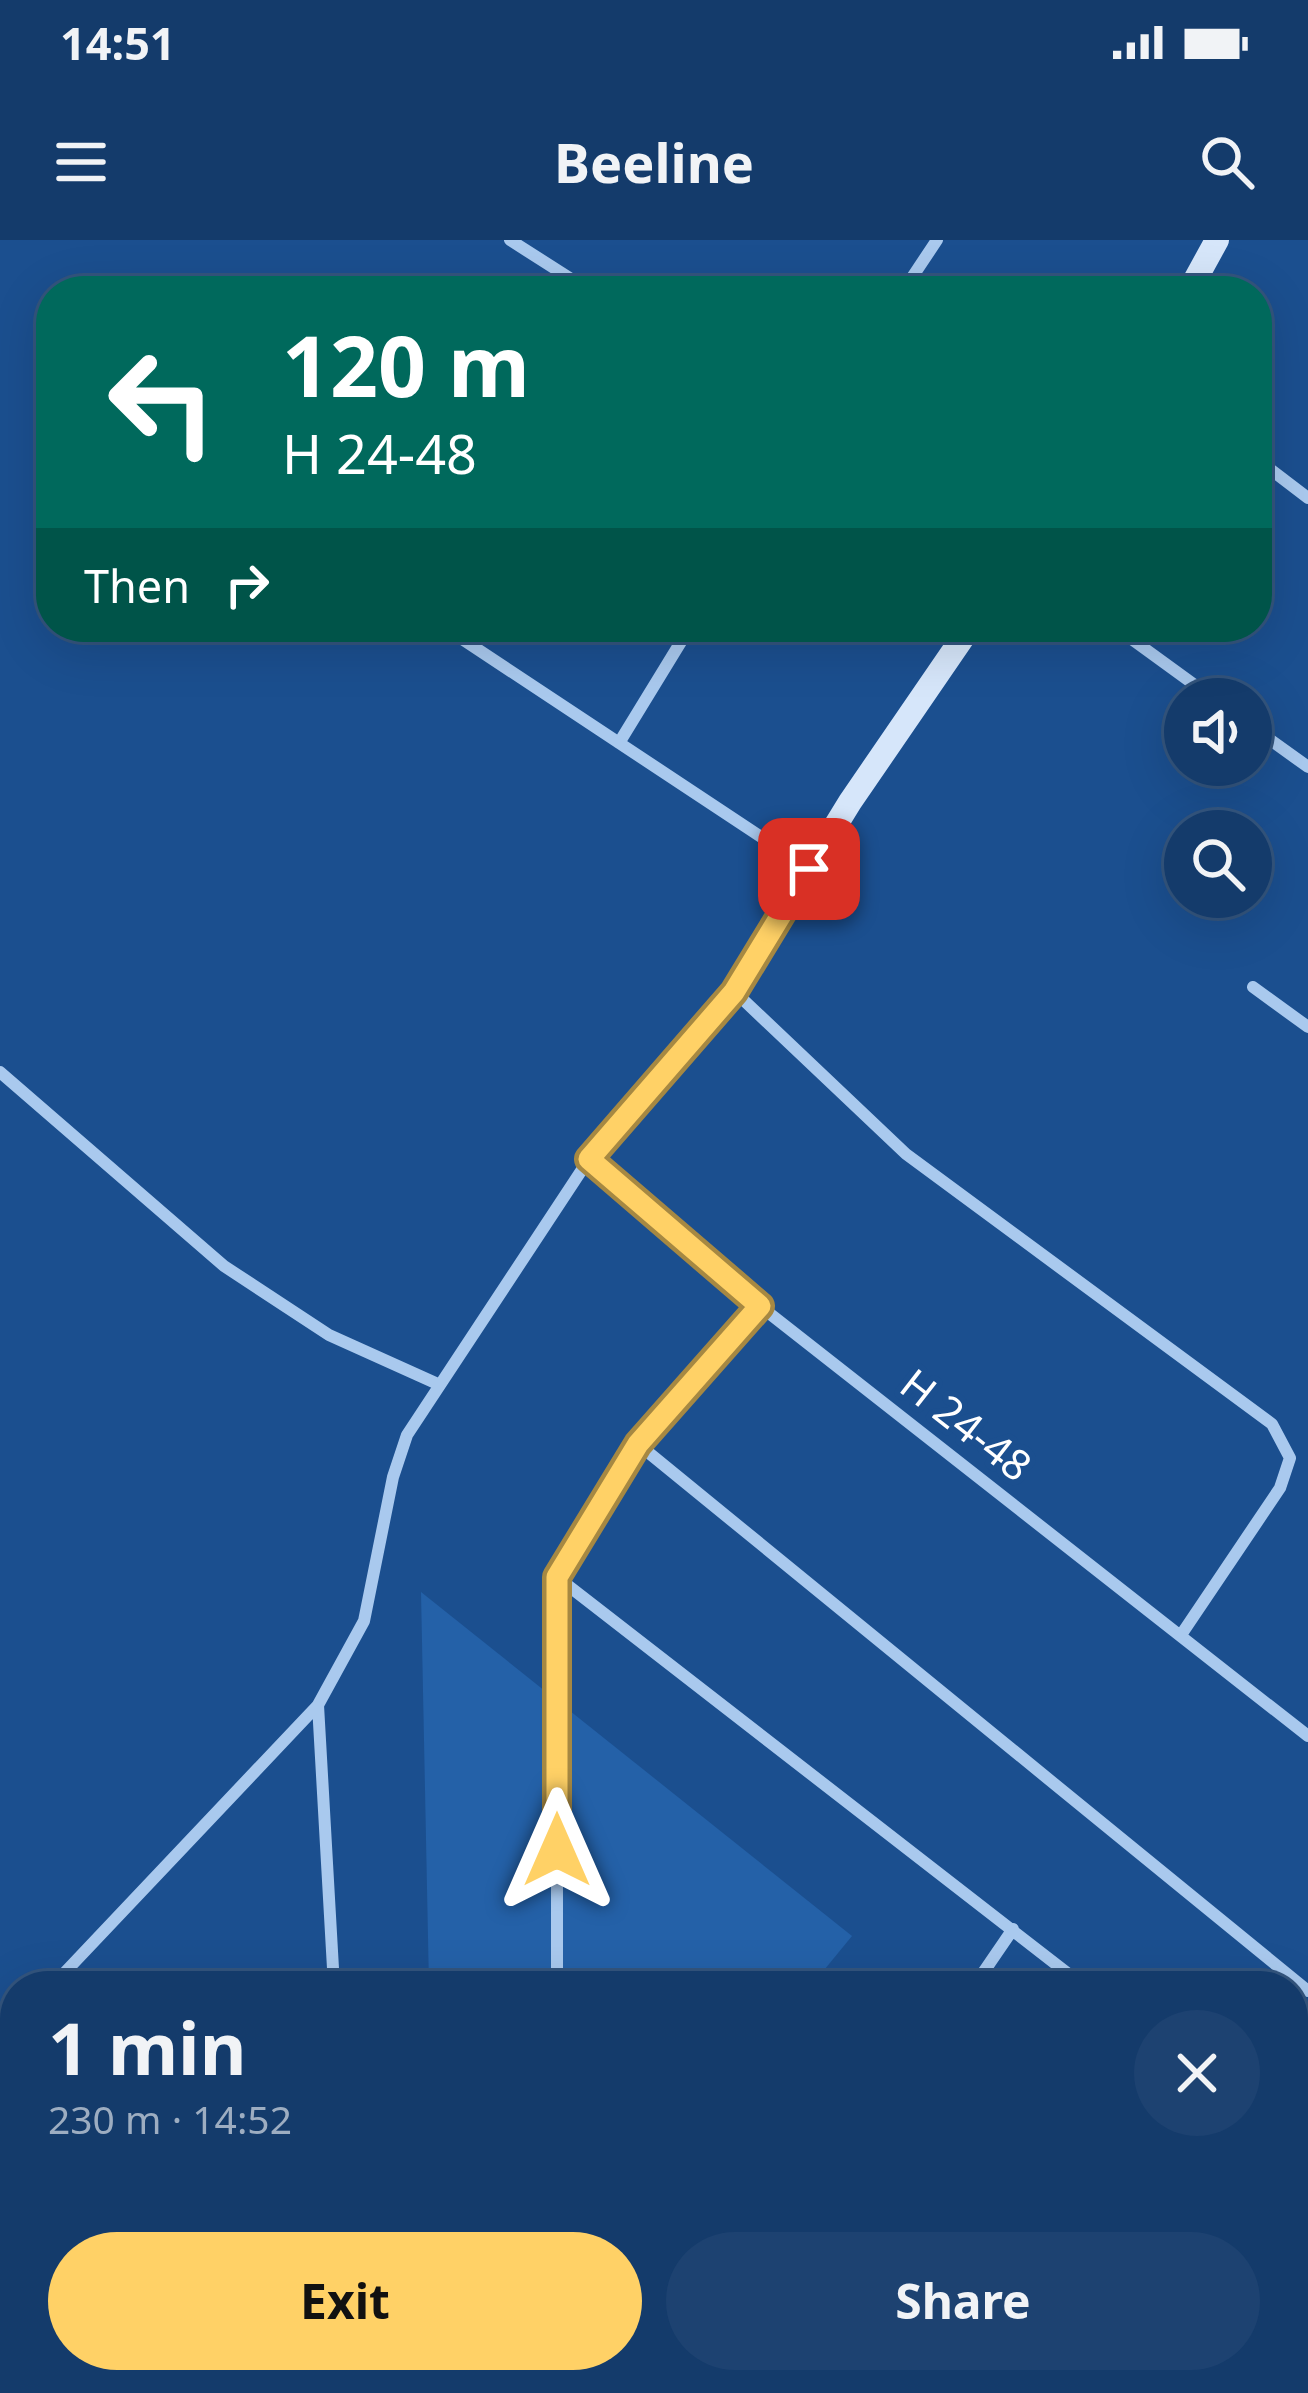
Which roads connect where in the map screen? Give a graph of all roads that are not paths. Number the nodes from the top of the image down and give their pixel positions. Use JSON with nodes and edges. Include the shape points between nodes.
{"nodes":[{"id":1,"x":509,"y":240,"type":"edge"},
{"id":2,"x":938,"y":240,"type":"edge"},
{"id":3,"x":1217,"y":240,"type":"edge"},
{"id":4,"x":566,"y":276,"type":"edge"},
{"id":5,"x":913,"y":276,"type":"edge"},
{"id":6,"x":1197,"y":276,"type":"edge"},
{"id":7,"x":1272,"y":470,"type":"edge"},
{"id":8,"x":1308,"y":498,"type":"edge"},
{"id":9,"x":467,"y":642,"type":"edge"},
{"id":10,"x":681,"y":642,"type":"edge"},
{"id":11,"x":960,"y":642,"type":"edge"},
{"id":12,"x":1136,"y":642,"type":"edge"},
{"id":13,"x":1185,"y":678,"type":"edge"},
{"id":14,"x":1272,"y":740,"type":"edge"},
{"id":15,"x":619,"y":743,"type":"junction"},
{"id":16,"x":1308,"y":767,"type":"edge"},
{"id":17,"x":809,"y":869,"type":"junction"},
{"id":18,"x":1253,"y":987,"type":"dead end"},
{"id":19,"x":734,"y":992,"type":"junction"},
{"id":20,"x":1308,"y":1027,"type":"edge"},
{"id":21,"x":0,"y":1072,"type":"edge"},
{"id":22,"x":589,"y":1159,"type":"junction"},
{"id":23,"x":760,"y":1306,"type":"junction"},
{"id":24,"x":440,"y":1385,"type":"junction"},
{"id":25,"x":638,"y":1444,"type":"junction"},
{"id":26,"x":557,"y":1577,"type":"junction"},
{"id":27,"x":1181,"y":1635,"type":"junction"},
{"id":28,"x":318,"y":1705,"type":"junction"},
{"id":29,"x":1308,"y":1736,"type":"edge"},
{"id":30,"x":1013,"y":1929,"type":"junction"},
{"id":31,"x":66,"y":1971,"type":"edge"},
{"id":32,"x":333,"y":1971,"type":"edge"},
{"id":33,"x":557,"y":1971,"type":"edge"},
{"id":34,"x":984,"y":1971,"type":"edge"},
{"id":35,"x":1065,"y":1971,"type":"edge"},
{"id":36,"x":1285,"y":1971,"type":"edge"}],
"edges":[{"from":1,"to":4,"type":"street"},
{"from":2,"to":5,"type":"street"},
{"from":3,"to":6,"type":"street"},
{"from":7,"to":8,"type":"street"},
{"from":9,"to":15,"type":"street"},
{"from":10,"to":15,"type":"street"},
{"from":11,"to":17,"type":"street"},
{"from":12,"to":13,"type":"street"},
{"from":14,"to":16,"type":"street"},
{"from":15,"to":17,"type":"street"},
{"from":17,"to":19,"type":"street"},
{"from":18,"to":20,"type":"street"},
{"from":19,"to":22,"type":"street"},
{"from":19,"to":27,"type":"street","via":[[906,1154],[1272,1424],[1290,1458],[1280,1488]]},
{"from":21,"to":24,"type":"street","via":[[224,1266],[328,1335]]},
{"from":22,"to":23,"type":"street","name":"H 24-48"},
{"from":22,"to":24,"type":"street"},
{"from":23,"to":25,"type":"street"},
{"from":23,"to":27,"type":"street","name":"H 24-48"},
{"from":24,"to":28,"type":"street","via":[[407,1435],[393,1477],[364,1621]]},
{"from":25,"to":26,"type":"street"},
{"from":25,"to":36,"type":"street"},
{"from":26,"to":30,"type":"street"},
{"from":26,"to":33,"type":"street"},
{"from":27,"to":29,"type":"street","name":"H 24-48"},
{"from":28,"to":31,"type":"street"},
{"from":28,"to":32,"type":"street"},
{"from":30,"to":34,"type":"street"},
{"from":30,"to":35,"type":"street"}]}
